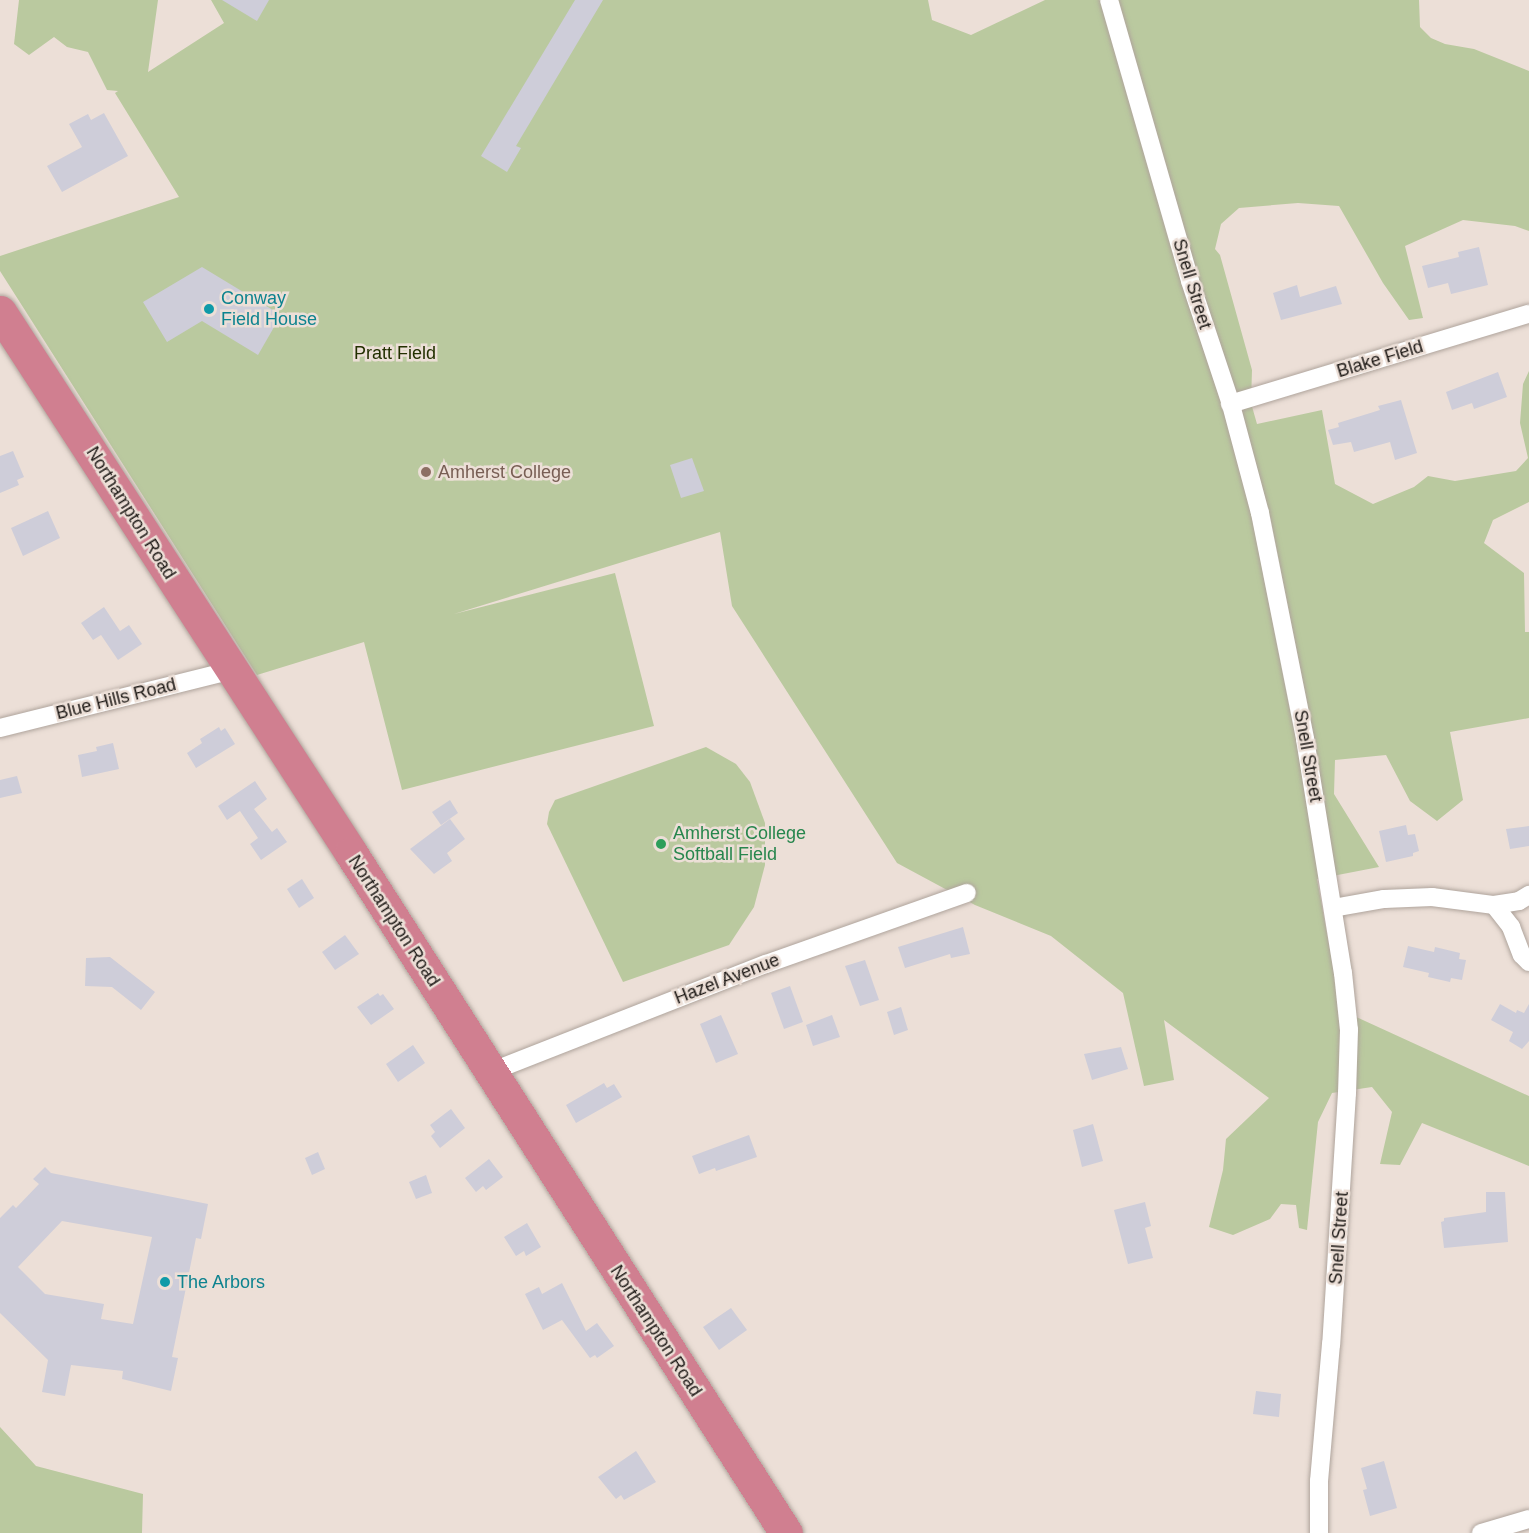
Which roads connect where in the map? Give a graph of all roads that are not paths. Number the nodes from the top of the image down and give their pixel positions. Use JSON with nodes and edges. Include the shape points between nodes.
{"nodes":[{"id":1,"x":1109,"y":0,"type":"edge"},
{"id":2,"x":1529,"y":314,"type":"edge"},
{"id":3,"x":3,"y":322,"type":"edge"},
{"id":4,"x":1230,"y":404,"type":"junction"},
{"id":5,"x":232,"y":670,"type":"junction"},
{"id":6,"x":0,"y":728,"type":"edge"},
{"id":7,"x":967,"y":893,"type":"dead end"},
{"id":8,"x":1529,"y":895,"type":"edge"},
{"id":9,"x":1494,"y":905,"type":"junction"},
{"id":10,"x":1333,"y":908,"type":"junction"},
{"id":11,"x":1529,"y":962,"type":"edge"},
{"id":12,"x":490,"y":1072,"type":"junction"},
{"id":13,"x":1529,"y":1519,"type":"edge"},
{"id":14,"x":786,"y":1533,"type":"edge"},
{"id":15,"x":1319,"y":1533,"type":"edge"},
{"id":16,"x":1481,"y":1533,"type":"edge"}],
"edges":[{"from":1,"to":4,"type":"street","name":"Snell Street","via":[[1190,281]]},
{"from":2,"to":4,"type":"street","name":"Blake Field"},
{"from":3,"to":5,"type":"highway","name":"Northampton Road"},
{"from":4,"to":10,"type":"street","name":"Snell Street","via":[[1277,594]]},
{"from":5,"to":6,"type":"street","name":"Blue Hills Road"},
{"from":5,"to":12,"type":"highway","name":"Northampton Road"},
{"from":7,"to":12,"type":"street","name":"Hazel Avenue","via":[[766,964]]},
{"from":8,"to":9,"type":"street","via":[[1519,901]]},
{"from":9,"to":10,"type":"street","via":[[1432,897],[1384,899]]},
{"from":9,"to":11,"type":"street"},
{"from":10,"to":15,"type":"street","name":"Snell Street","via":[[1349,1051],[1342,1197],[1318,1480]]},
{"from":12,"to":14,"type":"highway","name":"Northampton Road"},
{"from":13,"to":16,"type":"street"}]}
